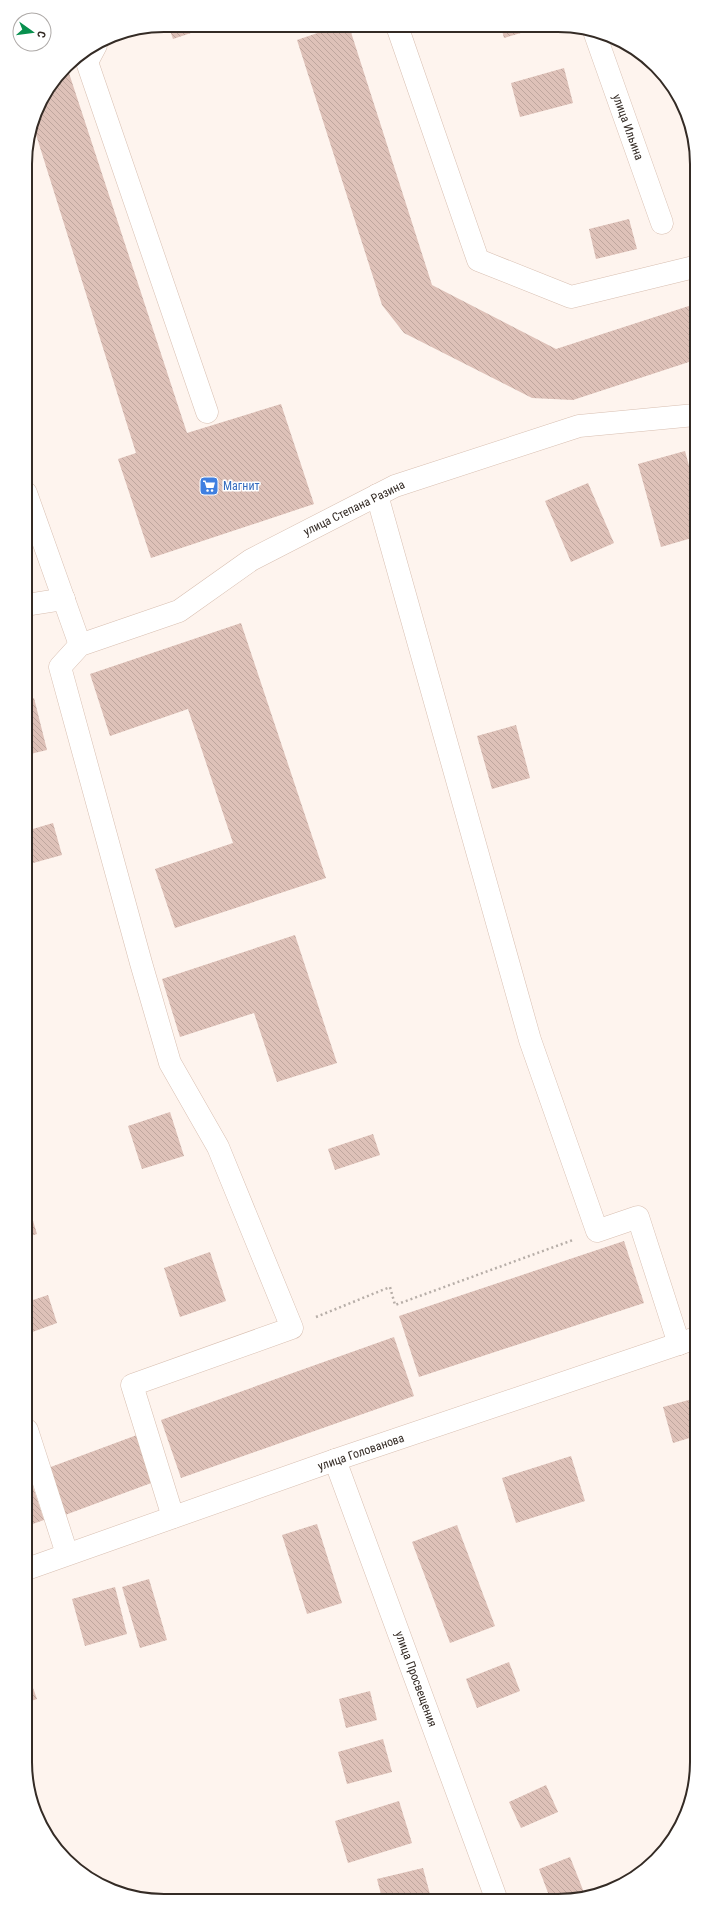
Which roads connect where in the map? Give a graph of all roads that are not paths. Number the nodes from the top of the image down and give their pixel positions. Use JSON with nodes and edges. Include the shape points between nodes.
{"nodes":[{"id":1,"x":399,"y":32,"type":"edge"},
{"id":2,"x":596,"y":38,"type":"edge"},
{"id":3,"x":91,"y":54,"type":"edge"},
{"id":4,"x":662,"y":223,"type":"dead end"},
{"id":5,"x":690,"y":268,"type":"edge"},
{"id":6,"x":207,"y":412,"type":"dead end"},
{"id":7,"x":690,"y":415,"type":"edge"},
{"id":8,"x":377,"y":495,"type":"junction"},
{"id":9,"x":32,"y":510,"type":"edge"},
{"id":10,"x":64,"y":599,"type":"junction"},
{"id":11,"x":32,"y":603,"type":"edge"},
{"id":12,"x":80,"y":645,"type":"junction"},
{"id":13,"x":687,"y":1341,"type":"edge"},
{"id":14,"x":32,"y":1446,"type":"edge"},
{"id":15,"x":335,"y":1460,"type":"junction"},
{"id":16,"x":173,"y":1517,"type":"junction"},
{"id":17,"x":67,"y":1554,"type":"junction"},
{"id":18,"x":32,"y":1567,"type":"edge"},
{"id":19,"x":495,"y":1894,"type":"edge"}],
"edges":[{"from":1,"to":5,"type":"street","via":[[478,260],[571,296]]},
{"from":2,"to":4,"type":"street","name":"улица Ильина"},
{"from":3,"to":6,"type":"street","via":[[87,62]]},
{"from":7,"to":8,"type":"street","name":"улица Степана Разина","via":[[580,426],[395,486]]},
{"from":8,"to":12,"type":"street","name":"улица Степана Разина","via":[[251,560],[178,611]]},
{"from":8,"to":13,"type":"street","via":[[530,1040],[597,1231],[638,1217]]},
{"from":9,"to":10,"type":"street"},
{"from":10,"to":11,"type":"street"},
{"from":10,"to":12,"type":"street"},
{"from":12,"to":16,"type":"street","via":[[60,667],[140,964],[170,1063],[218,1147],[292,1328],[132,1385]]},
{"from":13,"to":15,"type":"street","name":"улица Голованова"},
{"from":14,"to":17,"type":"street"},
{"from":15,"to":16,"type":"street","name":"улица Голованова"},
{"from":15,"to":19,"type":"street","name":"улица Просвещения"},
{"from":16,"to":17,"type":"street","name":"улица Голованова"},
{"from":17,"to":18,"type":"street","name":"улица Голованова"}]}
